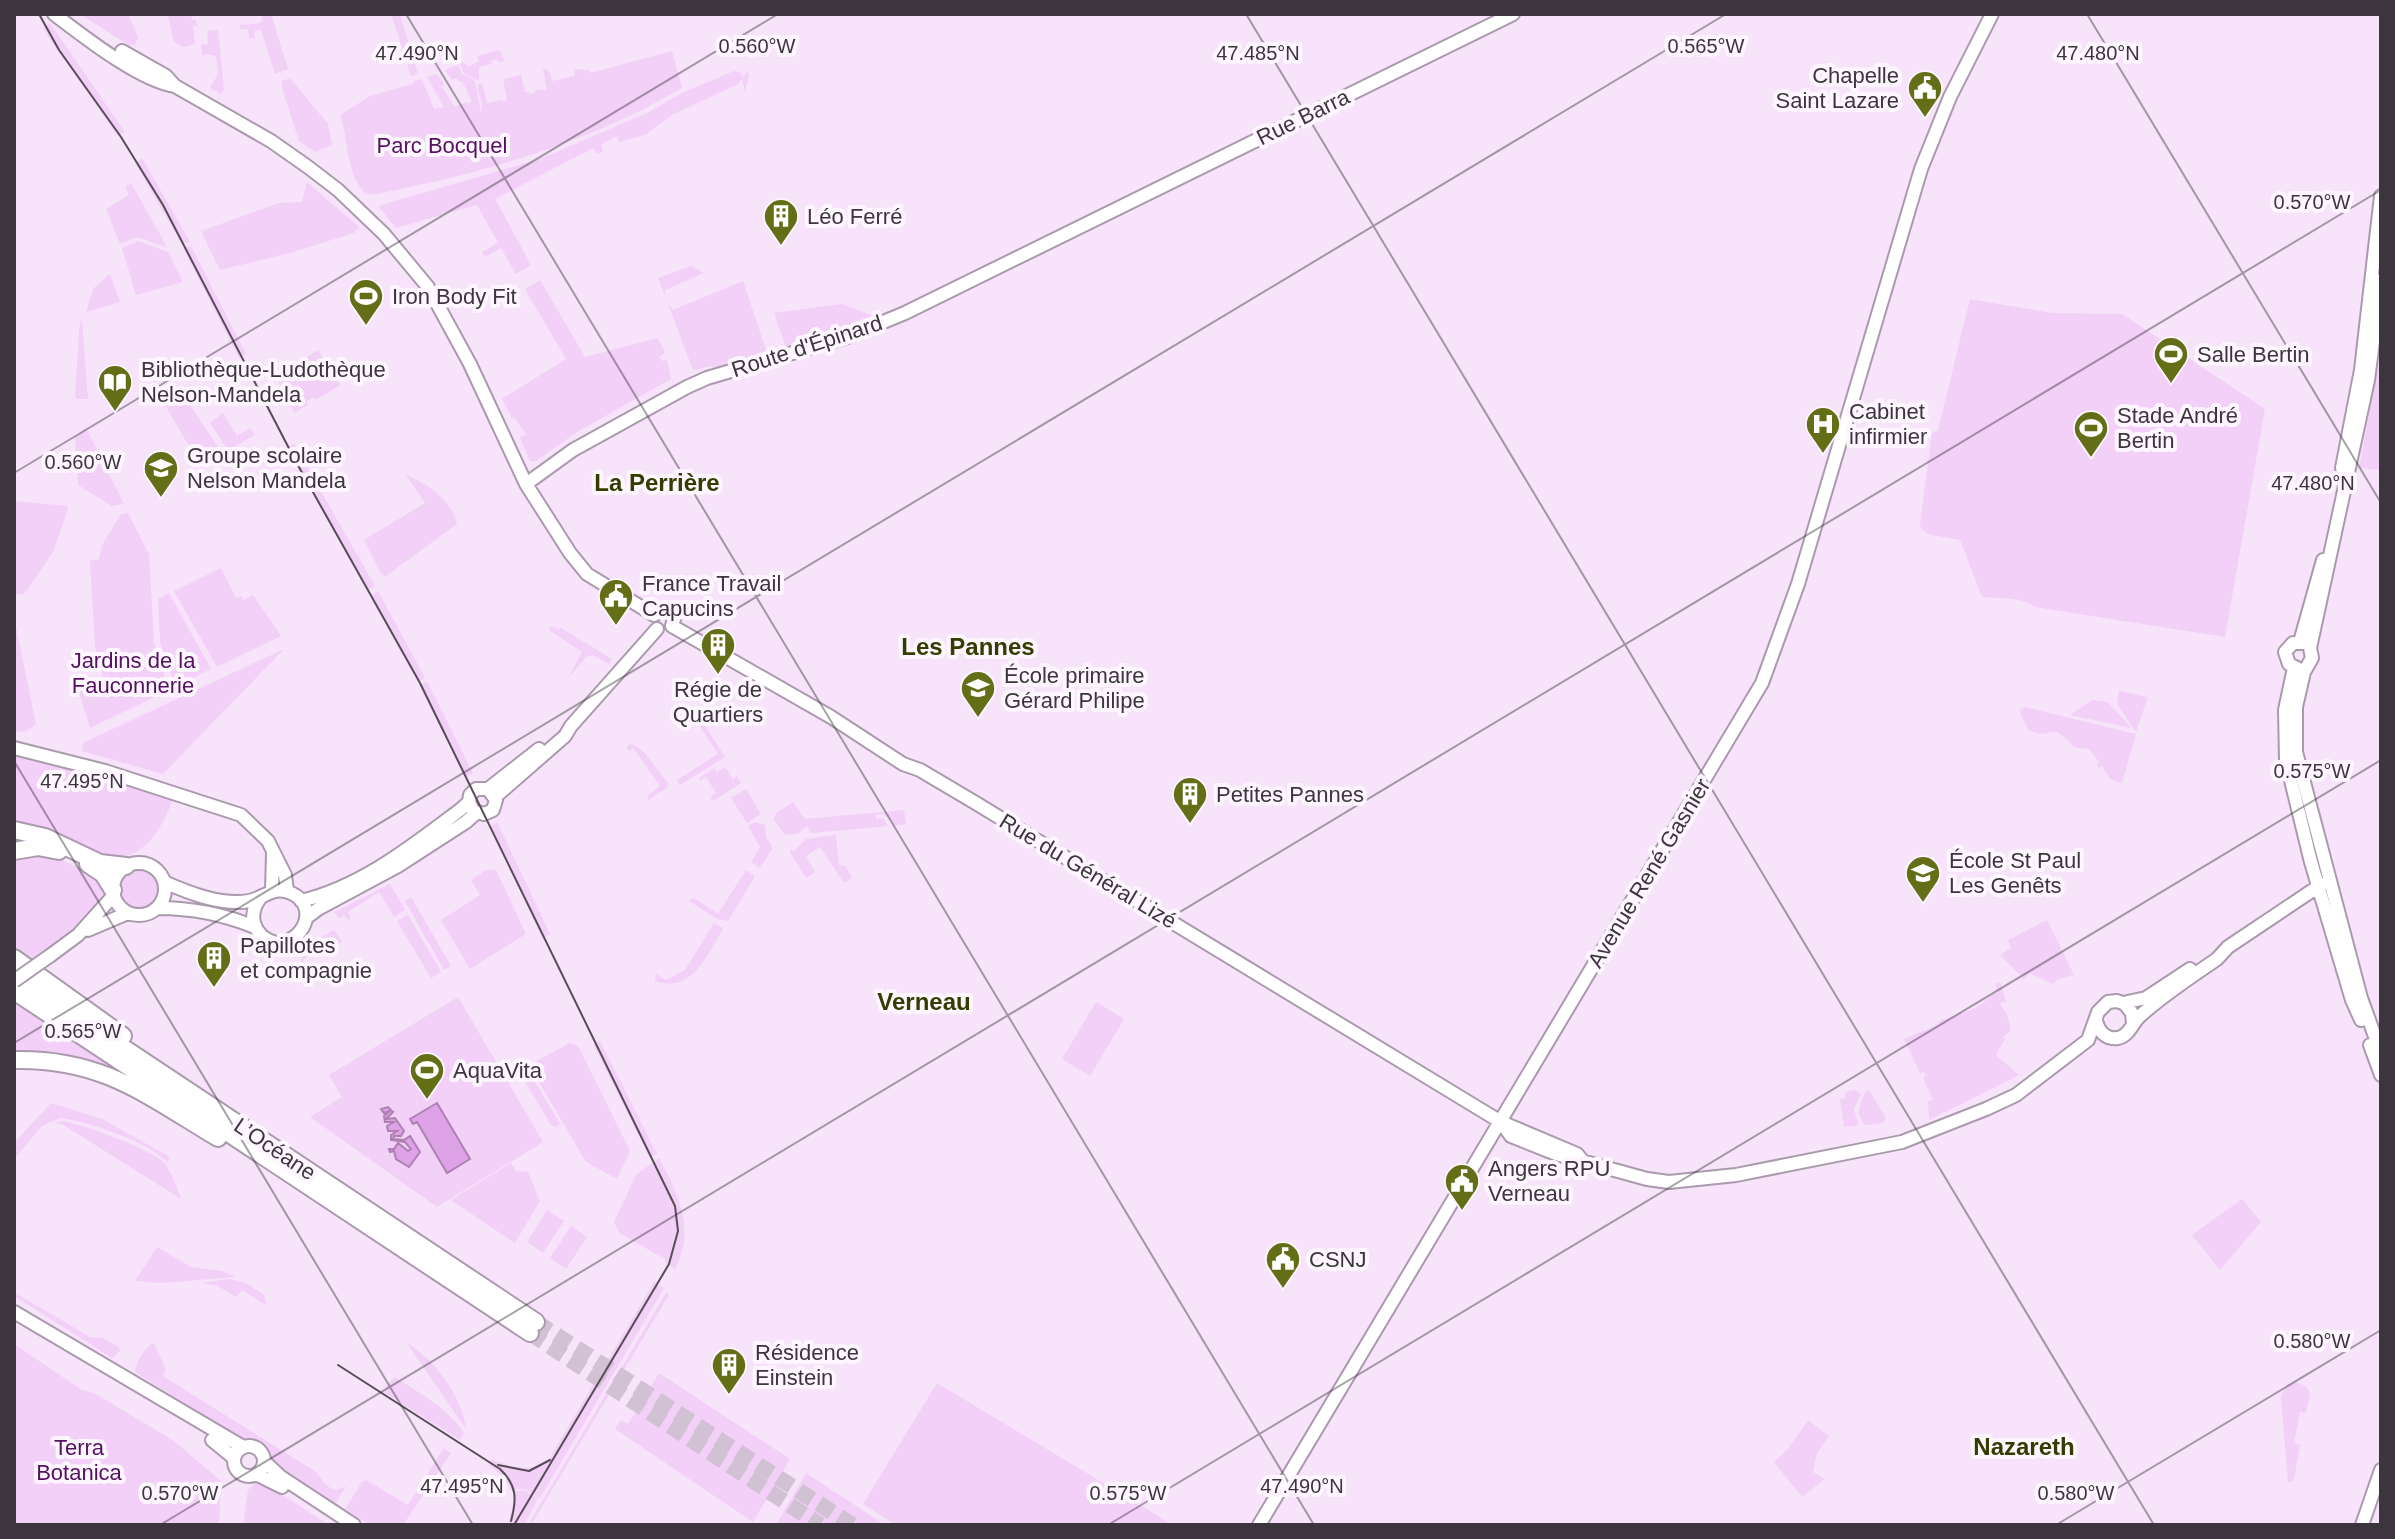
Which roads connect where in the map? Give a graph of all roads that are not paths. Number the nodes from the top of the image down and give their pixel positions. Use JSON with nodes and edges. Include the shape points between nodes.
{"nodes":[{"id":1,"x":54,"y":14,"type":"edge"},
{"id":2,"x":66,"y":14,"type":"edge"},
{"id":3,"x":1513,"y":14,"type":"edge"},
{"id":4,"x":1992,"y":14,"type":"edge"},
{"id":5,"x":175,"y":86,"type":"junction"},
{"id":6,"x":2381,"y":196,"type":"edge"},
{"id":7,"x":1094,"y":220,"type":"joint"},
{"id":8,"x":2381,"y":280,"type":"edge"},
{"id":9,"x":526,"y":484,"type":"junction"},
{"id":10,"x":654,"y":615,"type":"junction"},
{"id":11,"x":672,"y":626,"type":"junction"},
{"id":12,"x":657,"y":629,"type":"junction"},
{"id":13,"x":2305,"y":645,"type":"junction"},
{"id":14,"x":2300,"y":667,"type":"junction"},
{"id":15,"x":14,"y":748,"type":"edge"},
{"id":16,"x":492,"y":793,"type":"junction"},
{"id":17,"x":472,"y":807,"type":"junction"},
{"id":18,"x":14,"y":830,"type":"edge"},
{"id":19,"x":273,"y":850,"type":"junction"},
{"id":20,"x":14,"y":851,"type":"edge"},
{"id":21,"x":126,"y":866,"type":"junction"},
{"id":22,"x":164,"y":882,"type":"junction"},
{"id":23,"x":2323,"y":884,"type":"junction"},
{"id":24,"x":287,"y":891,"type":"junction"},
{"id":25,"x":113,"y":892,"type":"junction"},
{"id":26,"x":267,"y":894,"type":"junction"},
{"id":27,"x":301,"y":901,"type":"junction"},
{"id":28,"x":158,"y":908,"type":"junction"},
{"id":29,"x":128,"y":913,"type":"junction"},
{"id":30,"x":306,"y":918,"type":"junction"},
{"id":31,"x":255,"y":927,"type":"junction"},
{"id":32,"x":78,"y":935,"type":"junction"},
{"id":33,"x":2228,"y":947,"type":"junction"},
{"id":34,"x":14,"y":958,"type":"edge"},
{"id":35,"x":14,"y":978,"type":"edge"},
{"id":36,"x":14,"y":991,"type":"edge"},
{"id":37,"x":2123,"y":1003,"type":"junction"},
{"id":38,"x":2096,"y":1020,"type":"junction"},
{"id":39,"x":2133,"y":1024,"type":"junction"},
{"id":40,"x":2109,"y":1037,"type":"junction"},
{"id":41,"x":2381,"y":1053,"type":"edge"},
{"id":42,"x":14,"y":1060,"type":"edge"},
{"id":43,"x":2049,"y":1072,"type":"junction"},
{"id":44,"x":2381,"y":1075,"type":"edge"},
{"id":45,"x":177,"y":1084,"type":"junction"},
{"id":46,"x":1501,"y":1122,"type":"junction"},
{"id":47,"x":318,"y":1192,"type":"junction"},
{"id":48,"x":14,"y":1312,"type":"edge"},
{"id":49,"x":14,"y":1320,"type":"edge"},
{"id":50,"x":243,"y":1447,"type":"junction"},
{"id":51,"x":234,"y":1458,"type":"junction"},
{"id":52,"x":264,"y":1461,"type":"junction"},
{"id":53,"x":2381,"y":1470,"type":"edge"},
{"id":54,"x":256,"y":1474,"type":"junction"},
{"id":55,"x":2381,"y":1493,"type":"edge"},
{"id":56,"x":340,"y":1525,"type":"edge"},
{"id":57,"x":354,"y":1525,"type":"edge"},
{"id":58,"x":1259,"y":1525,"type":"edge"},
{"id":59,"x":2362,"y":1525,"type":"edge"},
{"id":60,"x":2371,"y":1525,"type":"edge"}],
"edges":[{"from":1,"to":5,"type":"main road","via":[[138,71]]},
{"from":2,"to":5,"type":"main road"},
{"from":3,"to":7,"type":"main road","name":"Rue Barra"},
{"from":4,"to":46,"type":"main road","name":"Avenue René Gasnier","via":[[1921,169],[1798,584],[1762,683]]},
{"from":5,"to":9,"type":"main road","via":[[296,158],[384,234],[432,294]]},
{"from":6,"to":13,"type":"main road","via":[[2360,372]]},
{"from":7,"to":9,"type":"main road","name":"Route d'Épinard","via":[[847,337],[687,387],[573,450]]},
{"from":8,"to":13,"type":"main road","via":[[2368,380]]},
{"from":9,"to":10,"type":"main road","via":[[587,574]]},
{"from":10,"to":11,"type":"main road","via":[[669,611]]},
{"from":10,"to":12,"type":"main road"},
{"from":11,"to":12,"type":"main road"},
{"from":11,"to":46,"type":"main road","name":"Rue du Général Lizé","via":[[974,802]]},
{"from":12,"to":16,"type":"main road","via":[[571,726]]},
{"from":13,"to":14,"type":"main road","via":[[2312,658]]},
{"from":13,"to":14,"type":"main road","via":[[2291,644],[2285,652],[2287,662]]},
{"from":14,"to":23,"type":"main road","via":[[2285,710],[2284,747]]},
{"from":15,"to":19,"type":"main road","via":[[230,809],[251,822]]},
{"from":16,"to":17,"type":"main road","via":[[482,787],[474,790]]},
{"from":16,"to":17,"type":"main road","via":[[495,807],[490,812]]},
{"from":17,"to":27,"type":"main road","via":[[379,867]]},
{"from":17,"to":30,"type":"main road","via":[[466,822]]},
{"from":18,"to":21,"type":"highway","via":[[45,837],[100,863]]},
{"from":19,"to":24,"type":"main road"},
{"from":19,"to":26,"type":"main road"},
{"from":20,"to":25,"type":"highway","via":[[38,847],[61,852],[97,869]]},
{"from":21,"to":22,"type":"main road","via":[[147,864]]},
{"from":21,"to":25,"type":"main road","via":[[115,878]]},
{"from":22,"to":26,"type":"main road","via":[[210,898],[250,901]]},
{"from":22,"to":28,"type":"main road"},
{"from":23,"to":33,"type":"main road"},
{"from":23,"to":41,"type":"main road"},
{"from":23,"to":44,"type":"main road","via":[[2352,1000]]},
{"from":24,"to":26,"type":"main road"},
{"from":24,"to":27,"type":"main road"},
{"from":25,"to":29,"type":"main road"},
{"from":25,"to":32,"type":"main road"},
{"from":26,"to":31,"type":"main road","via":[[253,910]]},
{"from":27,"to":30,"type":"main road"},
{"from":28,"to":29,"type":"main road","via":[[142,915]]},
{"from":28,"to":31,"type":"main road","via":[[207,912]]},
{"from":29,"to":32,"type":"main road"},
{"from":30,"to":31,"type":"main road","via":[[300,934],[285,943],[268,941]]},
{"from":32,"to":35,"type":"main road","bridge":true},
{"from":33,"to":37,"type":"main road","via":[[2146,998]]},
{"from":33,"to":39,"type":"main road"},
{"from":34,"to":45,"type":"highway","via":[[164,1066]]},
{"from":35,"to":45,"type":"highway","name":"L’Océane"},
{"from":36,"to":47,"type":"highway","name":"L’Océane"},
{"from":37,"to":38,"type":"main road","via":[[2106,1003]]},
{"from":37,"to":39,"type":"main road","via":[[2131,1010]]},
{"from":38,"to":40,"type":"main road"},
{"from":38,"to":43,"type":"main road","via":[[2088,1040]]},
{"from":39,"to":40,"type":"main road","via":[[2125,1035]]},
{"from":40,"to":43,"type":"main road"},
{"from":42,"to":47,"type":"highway","via":[[67,1063],[114,1078],[301,1189]]},
{"from":43,"to":46,"type":"main road","name":"Rue du Général Lizé","via":[[2016,1095],[1902,1142],[1736,1175],[1669,1182],[1576,1161],[1511,1136]]},
{"from":45,"to":47,"type":"highway","name":"L’Océane","via":[[533,1327]]},
{"from":46,"to":58,"type":"main road","name":"Avenue René Gasnier"},
{"from":48,"to":50,"type":"main road"},
{"from":49,"to":51,"type":"main road"},
{"from":50,"to":51,"type":"main road"},
{"from":50,"to":52,"type":"main road","via":[[257,1449]]},
{"from":51,"to":54,"type":"main road","via":[[239,1472]]},
{"from":52,"to":54,"type":"main road"},
{"from":52,"to":57,"type":"main road"},
{"from":53,"to":59,"type":"main road"},
{"from":54,"to":56,"type":"main road"},
{"from":55,"to":60,"type":"main road"}]}
